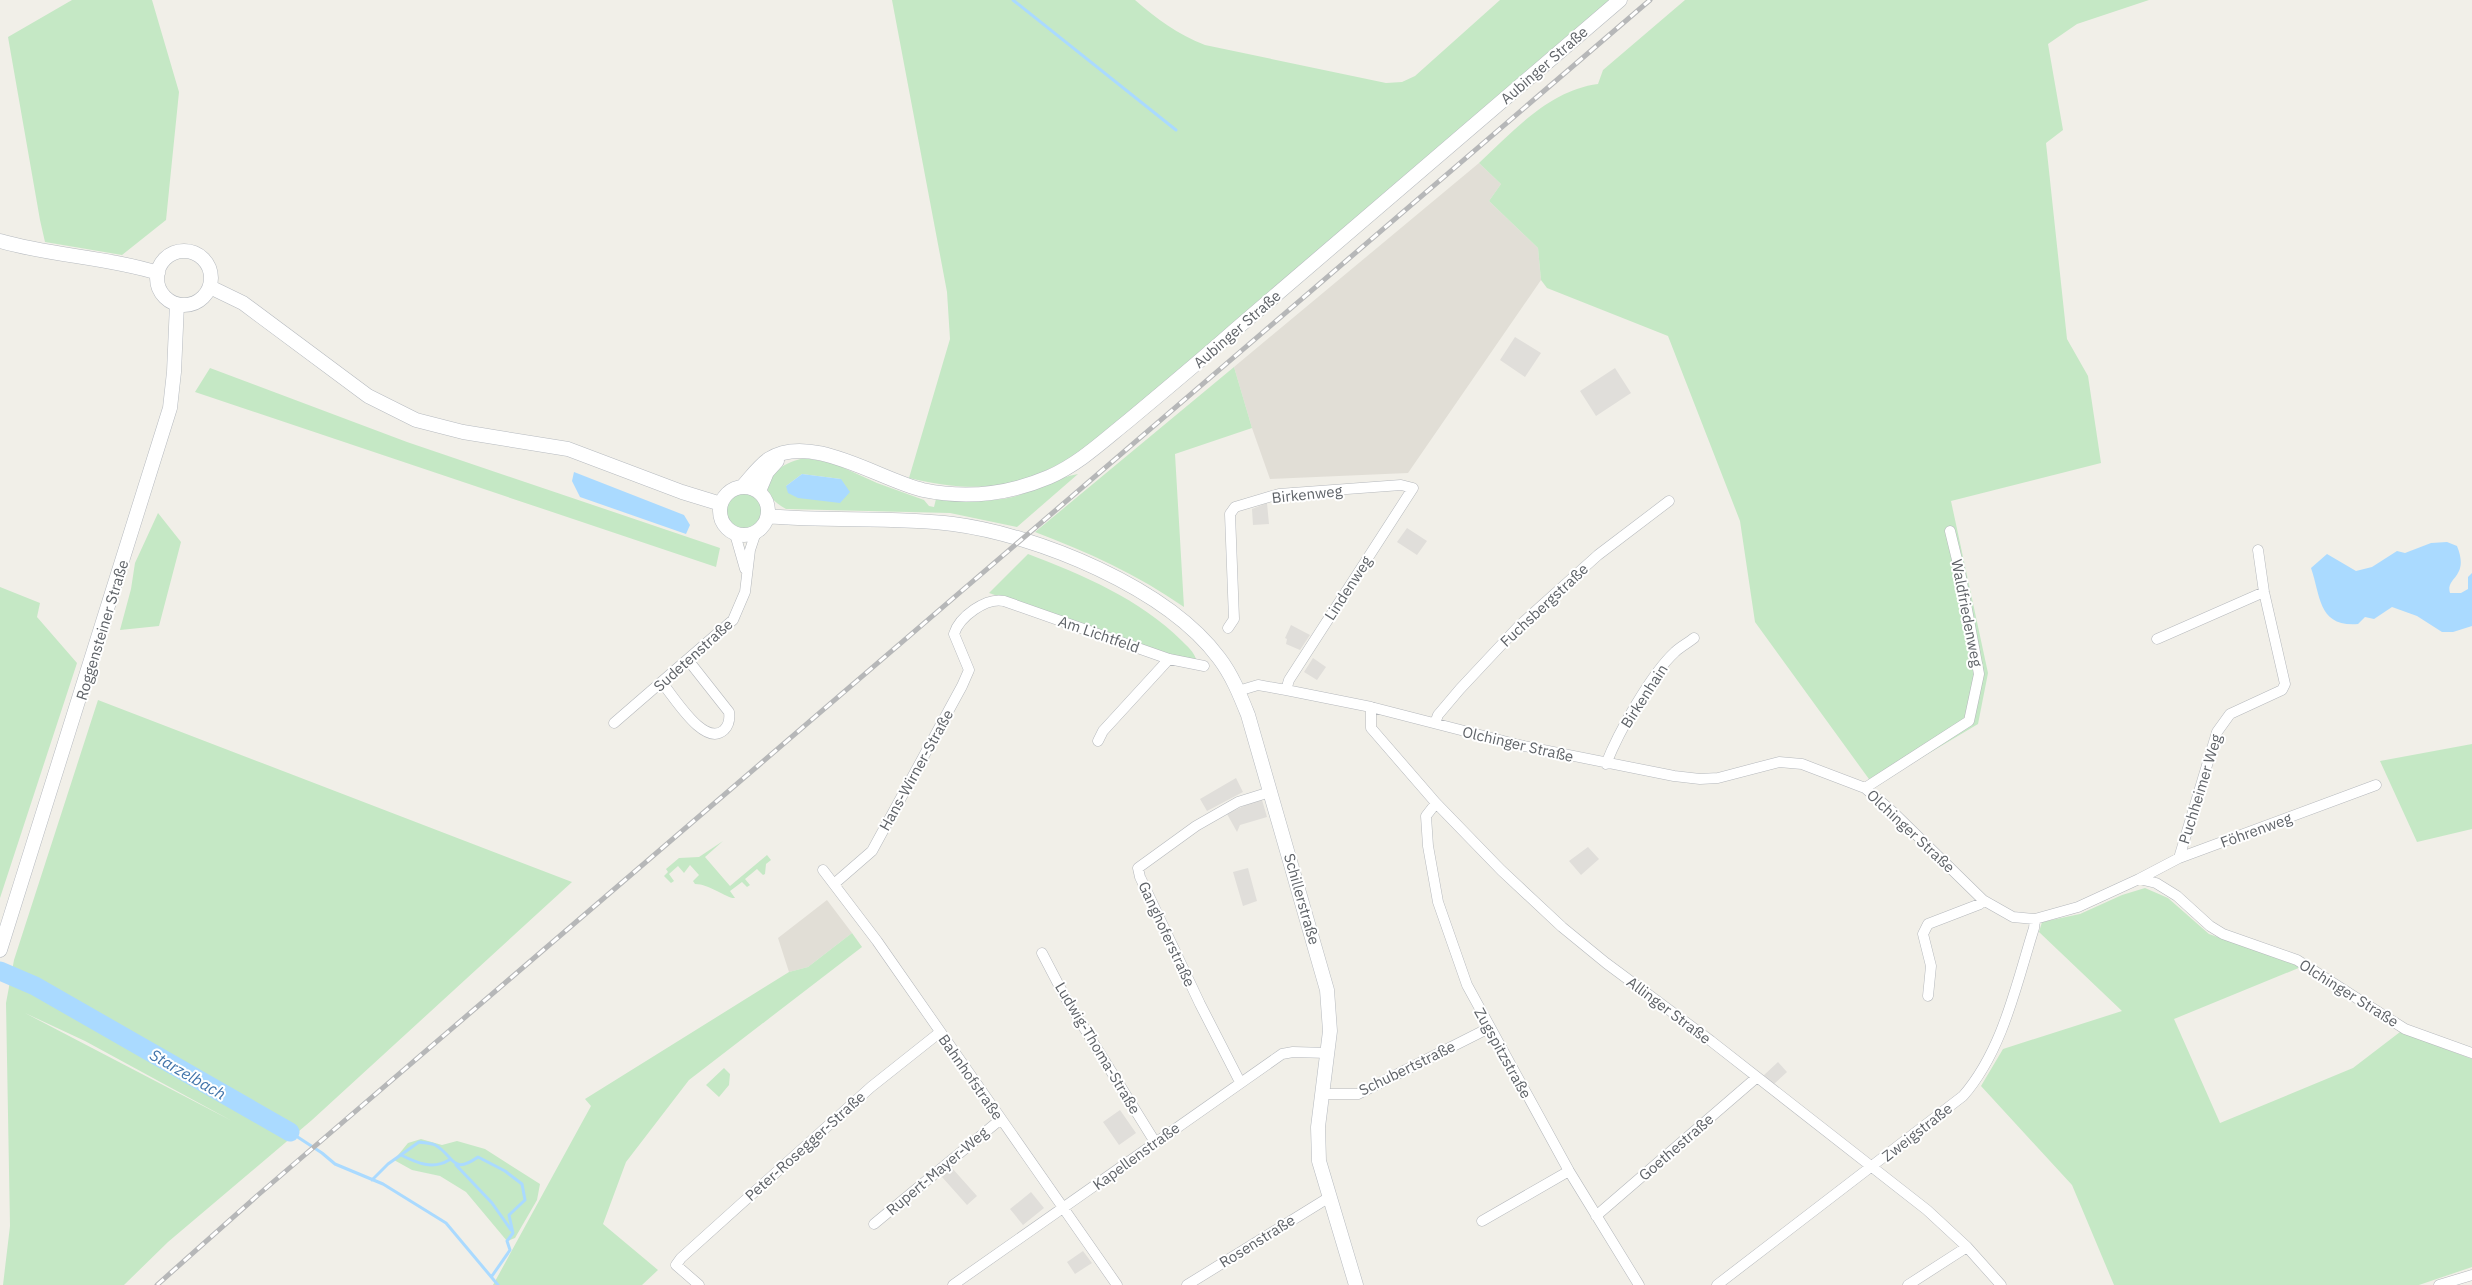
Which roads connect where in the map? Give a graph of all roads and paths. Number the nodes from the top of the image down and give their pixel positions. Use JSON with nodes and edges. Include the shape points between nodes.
{"nodes":[{"id":1,"x":1620,"y":0,"type":"edge"},
{"id":2,"x":0,"y":241,"type":"edge"},
{"id":3,"x":158,"y":273,"type":"junction"},
{"id":4,"x":210,"y":287,"type":"junction"},
{"id":5,"x":177,"y":304,"type":"junction"},
{"id":6,"x":793,"y":452,"type":"junction"},
{"id":7,"x":743,"y":486,"type":"junction"},
{"id":8,"x":1413,"y":488,"type":"joint"},
{"id":9,"x":758,"y":491,"type":"junction"},
{"id":10,"x":1669,"y":501,"type":"dead end"},
{"id":11,"x":720,"y":504,"type":"junction"},
{"id":12,"x":768,"y":516,"type":"junction"},
{"id":13,"x":1950,"y":531,"type":"dead end"},
{"id":14,"x":756,"y":532,"type":"junction"},
{"id":15,"x":735,"y":534,"type":"junction"},
{"id":16,"x":2258,"y":550,"type":"dead end"},
{"id":17,"x":746,"y":572,"type":"junction"},
{"id":18,"x":2264,"y":592,"type":"junction"},
{"id":19,"x":994,"y":600,"type":"joint"},
{"id":20,"x":1228,"y":628,"type":"dead end"},
{"id":21,"x":1694,"y":638,"type":"dead end"},
{"id":22,"x":2157,"y":639,"type":"dead end"},
{"id":23,"x":1169,"y":659,"type":"junction"},
{"id":24,"x":688,"y":660,"type":"junction"},
{"id":25,"x":1204,"y":666,"type":"dead end"},
{"id":26,"x":662,"y":682,"type":"junction"},
{"id":27,"x":1286,"y":690,"type":"junction"},
{"id":28,"x":1238,"y":691,"type":"junction"},
{"id":29,"x":1371,"y":707,"type":"junction"},
{"id":30,"x":614,"y":723,"type":"dead end"},
{"id":31,"x":1435,"y":723,"type":"junction"},
{"id":32,"x":1098,"y":741,"type":"dead end"},
{"id":33,"x":1606,"y":764,"type":"junction"},
{"id":34,"x":2376,"y":785,"type":"dead end"},
{"id":35,"x":1865,"y":788,"type":"junction"},
{"id":36,"x":1270,"y":792,"type":"junction"},
{"id":37,"x":1436,"y":802,"type":"junction"},
{"id":38,"x":2179,"y":858,"type":"junction"},
{"id":39,"x":823,"y":870,"type":"dead end"},
{"id":40,"x":2139,"y":879,"type":"junction"},
{"id":41,"x":834,"y":884,"type":"junction"},
{"id":42,"x":1983,"y":900,"type":"junction"},
{"id":43,"x":2035,"y":919,"type":"junction"},
{"id":44,"x":0,"y":950,"type":"edge"},
{"id":45,"x":1042,"y":953,"type":"dead end"},
{"id":46,"x":1928,"y":996,"type":"dead end"},
{"id":47,"x":1489,"y":1028,"type":"junction"},
{"id":48,"x":940,"y":1032,"type":"junction"},
{"id":49,"x":1328,"y":1053,"type":"junction"},
{"id":50,"x":2472,"y":1053,"type":"edge"},
{"id":51,"x":1756,"y":1078,"type":"junction"},
{"id":52,"x":1240,"y":1082,"type":"junction"},
{"id":53,"x":1322,"y":1094,"type":"junction"},
{"id":54,"x":1001,"y":1119,"type":"junction"},
{"id":55,"x":1155,"y":1142,"type":"junction"},
{"id":56,"x":1872,"y":1168,"type":"junction"},
{"id":57,"x":1569,"y":1171,"type":"junction"},
{"id":58,"x":1328,"y":1198,"type":"junction"},
{"id":59,"x":1063,"y":1209,"type":"junction"},
{"id":60,"x":1596,"y":1216,"type":"junction"},
{"id":61,"x":1482,"y":1221,"type":"dead end"},
{"id":62,"x":874,"y":1224,"type":"dead end"},
{"id":63,"x":1967,"y":1247,"type":"junction"},
{"id":64,"x":2472,"y":1275,"type":"edge"},
{"id":65,"x":1635,"y":1283,"type":"edge"},
{"id":66,"x":699,"y":1285,"type":"edge"},
{"id":67,"x":952,"y":1285,"type":"edge"},
{"id":68,"x":1117,"y":1285,"type":"edge"},
{"id":69,"x":1187,"y":1285,"type":"edge"},
{"id":70,"x":1356,"y":1285,"type":"edge"},
{"id":71,"x":1717,"y":1285,"type":"edge"},
{"id":72,"x":1908,"y":1285,"type":"edge"},
{"id":73,"x":2002,"y":1285,"type":"edge"},
{"id":74,"x":2439,"y":1285,"type":"edge"}],
"edges":[{"from":1,"to":6,"type":"main road","name":"Aubinger Straße","via":[[1192,368],[1090,452],[1052,476],[1004,491],[968,495],[940,493],[899,483],[824,453]]},
{"from":2,"to":3,"type":"main road"},
{"from":3,"to":4,"type":"main road","via":[[161,265],[173,254],[190,252],[198,255],[210,269]]},
{"from":3,"to":5,"type":"main road","via":[[160,288]]},
{"from":4,"to":5,"type":"main road","via":[[193,304]]},
{"from":4,"to":11,"type":"main road","via":[[243,303],[368,396],[409,417],[463,432],[568,449]]},
{"from":5,"to":44,"type":"main road","name":"Roggensteiner Straße","via":[[170,408]]},
{"from":6,"to":7,"type":"main road","name":"Aubinger Straße","via":[[767,460]]},
{"from":6,"to":9,"type":"main road","via":[[767,472]]},
{"from":7,"to":9,"type":"main road"},
{"from":7,"to":11,"type":"main road","via":[[729,491]]},
{"from":8,"to":20,"type":"street","name":"Birkenweg","via":[[1401,485],[1279,494],[1235,507],[1230,514],[1234,619]]},
{"from":8,"to":27,"type":"street","name":"Lindenweg","via":[[1289,680]]},
{"from":9,"to":12,"type":"main road","via":[[768,505]]},
{"from":10,"to":31,"type":"street","name":"Fuchsbergstraße","via":[[1598,555],[1519,626],[1460,689]]},
{"from":11,"to":15,"type":"main road","via":[[724,525]]},
{"from":12,"to":14,"type":"main road"},
{"from":12,"to":28,"type":"main road","name":"Schillerstraße","via":[[922,521],[982,529],[1063,553],[1109,574],[1193,629],[1218,656]]},
{"from":13,"to":35,"type":"street","name":"Waldfriedenweg","via":[[1979,674],[1969,721]]},
{"from":14,"to":15,"type":"main road"},
{"from":14,"to":17,"type":"street","name":"Sudetenstraße"},
{"from":15,"to":17,"type":"street","name":"Sudetenstraße"},
{"from":16,"to":18,"type":"street","name":"Puchheimer Weg"},
{"from":17,"to":24,"type":"street","name":"Sudetenstraße","via":[[743,602],[734,620]]},
{"from":18,"to":22,"type":"street"},
{"from":18,"to":38,"type":"street","name":"Puchheimer Weg","via":[[2285,684],[2282,690],[2230,714],[2217,732]]},
{"from":19,"to":23,"type":"street","name":"Am Lichtfeld"},
{"from":19,"to":41,"type":"street","name":"Hans-Wirner-Straße","via":[[958,625],[954,634],[969,670],[962,686],[872,851]]},
{"from":21,"to":33,"type":"street","name":"Birkenhain","via":[[1660,668],[1614,744]]},
{"from":23,"to":25,"type":"street","name":"Am Lichtfeld"},
{"from":23,"to":32,"type":"street","via":[[1103,731]]},
{"from":24,"to":26,"type":"street","name":"Sudetenstraße"},
{"from":24,"to":26,"type":"street","via":[[729,712],[729,723],[722,732],[710,734],[700,730]]},
{"from":26,"to":30,"type":"street","name":"Sudetenstraße"},
{"from":27,"to":28,"type":"street","name":"Olchinger Straße","via":[[1258,685]]},
{"from":27,"to":29,"type":"street","name":"Olchinger Straße"},
{"from":28,"to":36,"type":"main road","name":"Schillerstraße"},
{"from":29,"to":31,"type":"street","name":"Olchinger Straße"},
{"from":29,"to":37,"type":"street","name":"Allinger Straße","via":[[1371,728]]},
{"from":31,"to":33,"type":"street","name":"Olchinger Straße"},
{"from":33,"to":35,"type":"street","name":"Olchinger Straße","via":[[1700,779],[1791,762]]},
{"from":34,"to":38,"type":"street","name":"Föhrenweg"},
{"from":35,"to":42,"type":"street","name":"Olchinger Straße"},
{"from":36,"to":49,"type":"main road","name":"Schillerstraße","via":[[1327,990],[1330,1016]]},
{"from":36,"to":52,"type":"street","name":"Ganghoferstraße","via":[[1238,802],[1212,816],[1138,868],[1200,1004]]},
{"from":37,"to":47,"type":"street","name":"Zugspitzstraße","via":[[1425,822],[1438,902],[1464,978]]},
{"from":37,"to":51,"type":"street","name":"Allinger Straße","via":[[1500,870],[1579,941]]},
{"from":38,"to":40,"type":"street","name":"Föhrenweg"},
{"from":39,"to":41,"type":"street","name":"Bahnhofstraße"},
{"from":40,"to":43,"type":"street","name":"Olchinger Straße","via":[[2078,907]]},
{"from":40,"to":50,"type":"street","name":"Olchinger Straße","via":[[2156,884],[2176,896],[2223,934],[2297,960],[2405,1029]]},
{"from":41,"to":48,"type":"street","name":"Bahnhofstraße"},
{"from":42,"to":43,"type":"street","name":"Olchinger Straße","via":[[2013,917]]},
{"from":42,"to":46,"type":"street","via":[[1928,924],[1925,929],[1932,976]]},
{"from":43,"to":56,"type":"street","name":"Zweigstraße","via":[[2001,1032],[1973,1085]]},
{"from":45,"to":55,"type":"street","name":"Ludwig-Thoma-Straße","via":[[1065,997]]},
{"from":47,"to":53,"type":"street","name":"Schubertstraße","via":[[1358,1094]]},
{"from":47,"to":57,"type":"street","name":"Zugspitzstraße"},
{"from":48,"to":54,"type":"street","name":"Bahnhofstraße"},
{"from":48,"to":66,"type":"street","name":"Peter-Rosegger-Straße","via":[[865,1092],[676,1265]]},
{"from":49,"to":52,"type":"street","name":"Kapellenstraße","via":[[1282,1054]]},
{"from":49,"to":53,"type":"main road","name":"Schillerstraße"},
{"from":51,"to":56,"type":"street","name":"Allinger Straße"},
{"from":51,"to":60,"type":"street","name":"Goethestraße"},
{"from":52,"to":55,"type":"street","name":"Kapellenstraße"},
{"from":53,"to":58,"type":"main road","name":"Schillerstraße","via":[[1317,1144]]},
{"from":54,"to":59,"type":"street","name":"Bahnhofstraße"},
{"from":54,"to":62,"type":"street","name":"Rupert-Mayer-Weg"},
{"from":55,"to":59,"type":"street","name":"Kapellenstraße"},
{"from":56,"to":63,"type":"street","name":"Allinger Straße","via":[[1927,1210]]},
{"from":56,"to":71,"type":"street","name":"Zweigstraße"},
{"from":57,"to":60,"type":"street","name":"Zugspitzstraße"},
{"from":57,"to":61,"type":"street"},
{"from":58,"to":69,"type":"street","name":"Rosenstraße"},
{"from":58,"to":70,"type":"main road","name":"Schillerstraße"},
{"from":59,"to":67,"type":"street","name":"Kapellenstraße"},
{"from":59,"to":68,"type":"street","name":"Bahnhofstraße"},
{"from":60,"to":65,"type":"street","name":"Zugspitzstraße"},
{"from":63,"to":72,"type":"street"},
{"from":63,"to":73,"type":"street","name":"Allinger Straße"},
{"from":64,"to":74,"type":"street"}]}
